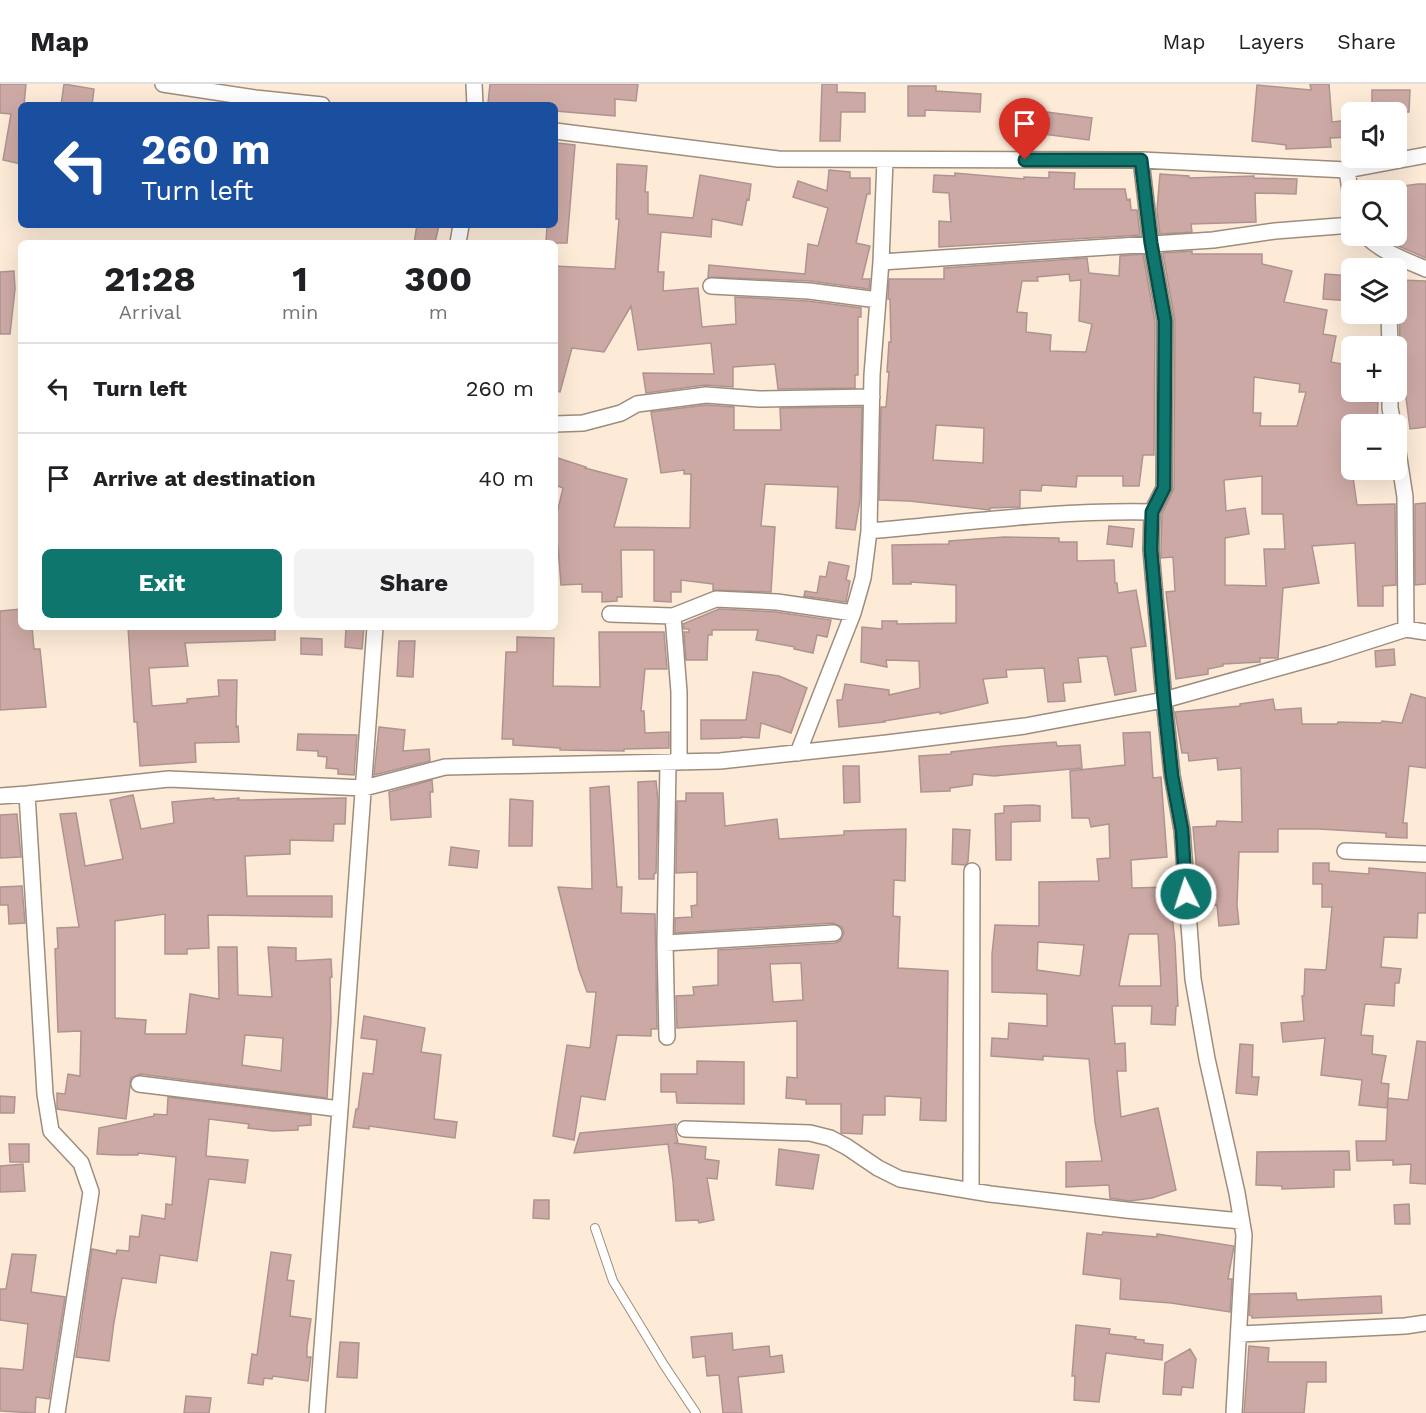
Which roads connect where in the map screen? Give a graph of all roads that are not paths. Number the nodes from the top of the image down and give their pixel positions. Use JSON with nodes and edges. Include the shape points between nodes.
{"nodes":[{"id":1,"x":163,"y":84,"type":"edge"},
{"id":2,"x":474,"y":84,"type":"edge"},
{"id":3,"x":293,"y":102,"type":"edge"},
{"id":4,"x":475,"y":102,"type":"edge"},
{"id":5,"x":558,"y":131,"type":"edge"},
{"id":6,"x":1426,"y":155,"type":"edge"},
{"id":7,"x":885,"y":160,"type":"junction"},
{"id":8,"x":1141,"y":160,"type":"junction"},
{"id":9,"x":1347,"y":170,"type":"junction"},
{"id":10,"x":1348,"y":180,"type":"edge"},
{"id":11,"x":1341,"y":226,"type":"edge"},
{"id":12,"x":1151,"y":243,"type":"junction"},
{"id":13,"x":1377,"y":246,"type":"edge"},
{"id":14,"x":1390,"y":258,"type":"edge"},
{"id":15,"x":881,"y":262,"type":"junction"},
{"id":16,"x":1407,"y":265,"type":"edge"},
{"id":17,"x":1426,"y":269,"type":"edge"},
{"id":18,"x":711,"y":286,"type":"dead end"},
{"id":19,"x":878,"y":300,"type":"junction"},
{"id":20,"x":872,"y":397,"type":"junction"},
{"id":21,"x":558,"y":424,"type":"edge"},
{"id":22,"x":1402,"y":480,"type":"edge"},
{"id":23,"x":1152,"y":512,"type":"junction"},
{"id":24,"x":869,"y":531,"type":"junction"},
{"id":25,"x":853,"y":613,"type":"junction"},
{"id":26,"x":610,"y":614,"type":"dead end"},
{"id":27,"x":673,"y":616,"type":"junction"},
{"id":28,"x":1406,"y":629,"type":"junction"},
{"id":29,"x":375,"y":630,"type":"edge"},
{"id":30,"x":1426,"y":632,"type":"edge"},
{"id":31,"x":1164,"y":700,"type":"junction"},
{"id":32,"x":798,"y":753,"type":"junction"},
{"id":33,"x":674,"y":762,"type":"junction"},
{"id":34,"x":364,"y":788,"type":"junction"},
{"id":35,"x":27,"y":794,"type":"junction"},
{"id":36,"x":0,"y":796,"type":"edge"},
{"id":37,"x":1344,"y":851,"type":"dead end"},
{"id":38,"x":1426,"y":854,"type":"edge"},
{"id":39,"x":972,"y":871,"type":"dead end"},
{"id":40,"x":834,"y":933,"type":"dead end"},
{"id":41,"x":665,"y":943,"type":"junction"},
{"id":42,"x":667,"y":1036,"type":"dead end"},
{"id":43,"x":139,"y":1084,"type":"dead end"},
{"id":44,"x":340,"y":1109,"type":"junction"},
{"id":45,"x":685,"y":1129,"type":"dead end"},
{"id":46,"x":971,"y":1189,"type":"junction"},
{"id":47,"x":1241,"y":1221,"type":"junction"},
{"id":48,"x":595,"y":1228,"type":"dead end"},
{"id":49,"x":1426,"y":1323,"type":"edge"},
{"id":50,"x":1239,"y":1334,"type":"junction"},
{"id":51,"x":57,"y":1413,"type":"edge"},
{"id":52,"x":317,"y":1413,"type":"edge"},
{"id":53,"x":696,"y":1413,"type":"edge"},
{"id":54,"x":1234,"y":1413,"type":"edge"}],
"edges":[{"from":1,"to":3,"type":"street"},
{"from":2,"to":4,"type":"street"},
{"from":5,"to":7,"type":"street","via":[[778,159]]},
{"from":6,"to":9,"type":"street"},
{"from":7,"to":8,"type":"street"},
{"from":7,"to":15,"type":"street"},
{"from":8,"to":9,"type":"street"},
{"from":8,"to":12,"type":"street"},
{"from":9,"to":10,"type":"street"},
{"from":11,"to":12,"type":"street"},
{"from":12,"to":15,"type":"street"},
{"from":12,"to":23,"type":"street","via":[[1165,321],[1164,488]]},
{"from":13,"to":14,"type":"street"},
{"from":15,"to":19,"type":"street"},
{"from":16,"to":17,"type":"street"},
{"from":18,"to":19,"type":"street","via":[[809,291]]},
{"from":19,"to":20,"type":"street"},
{"from":20,"to":21,"type":"street","via":[[759,399],[706,395],[637,404],[621,413],[583,423]]},
{"from":20,"to":24,"type":"street"},
{"from":22,"to":28,"type":"street"},
{"from":23,"to":24,"type":"street","via":[[1052,514]]},
{"from":23,"to":31,"type":"street","via":[[1151,550]]},
{"from":24,"to":25,"type":"street","via":[[863,578]]},
{"from":25,"to":27,"type":"street","via":[[777,602],[716,599]]},
{"from":25,"to":32,"type":"street"},
{"from":26,"to":27,"type":"street"},
{"from":27,"to":33,"type":"street","via":[[679,692]]},
{"from":28,"to":30,"type":"street"},
{"from":28,"to":31,"type":"street"},
{"from":29,"to":34,"type":"street"},
{"from":31,"to":32,"type":"street","via":[[1025,726]]},
{"from":31,"to":47,"type":"street","via":[[1182,830],[1193,979]]},
{"from":32,"to":33,"type":"street"},
{"from":33,"to":34,"type":"street","via":[[445,767]]},
{"from":33,"to":41,"type":"street"},
{"from":34,"to":35,"type":"street","via":[[169,779]]},
{"from":34,"to":44,"type":"street"},
{"from":35,"to":36,"type":"street"},
{"from":35,"to":51,"type":"street","via":[[45,1094],[51,1131],[81,1163],[91,1192]]},
{"from":37,"to":38,"type":"street"},
{"from":39,"to":46,"type":"street"},
{"from":40,"to":41,"type":"street"},
{"from":41,"to":42,"type":"street"},
{"from":43,"to":44,"type":"street"},
{"from":44,"to":52,"type":"street"},
{"from":45,"to":46,"type":"street","via":[[810,1133],[830,1138],[900,1179]]},
{"from":46,"to":47,"type":"street"},
{"from":47,"to":50,"type":"street","via":[[1244,1235]]},
{"from":48,"to":53,"type":"lane","via":[[613,1281]]},
{"from":49,"to":50,"type":"street"},
{"from":50,"to":54,"type":"street"}]}
